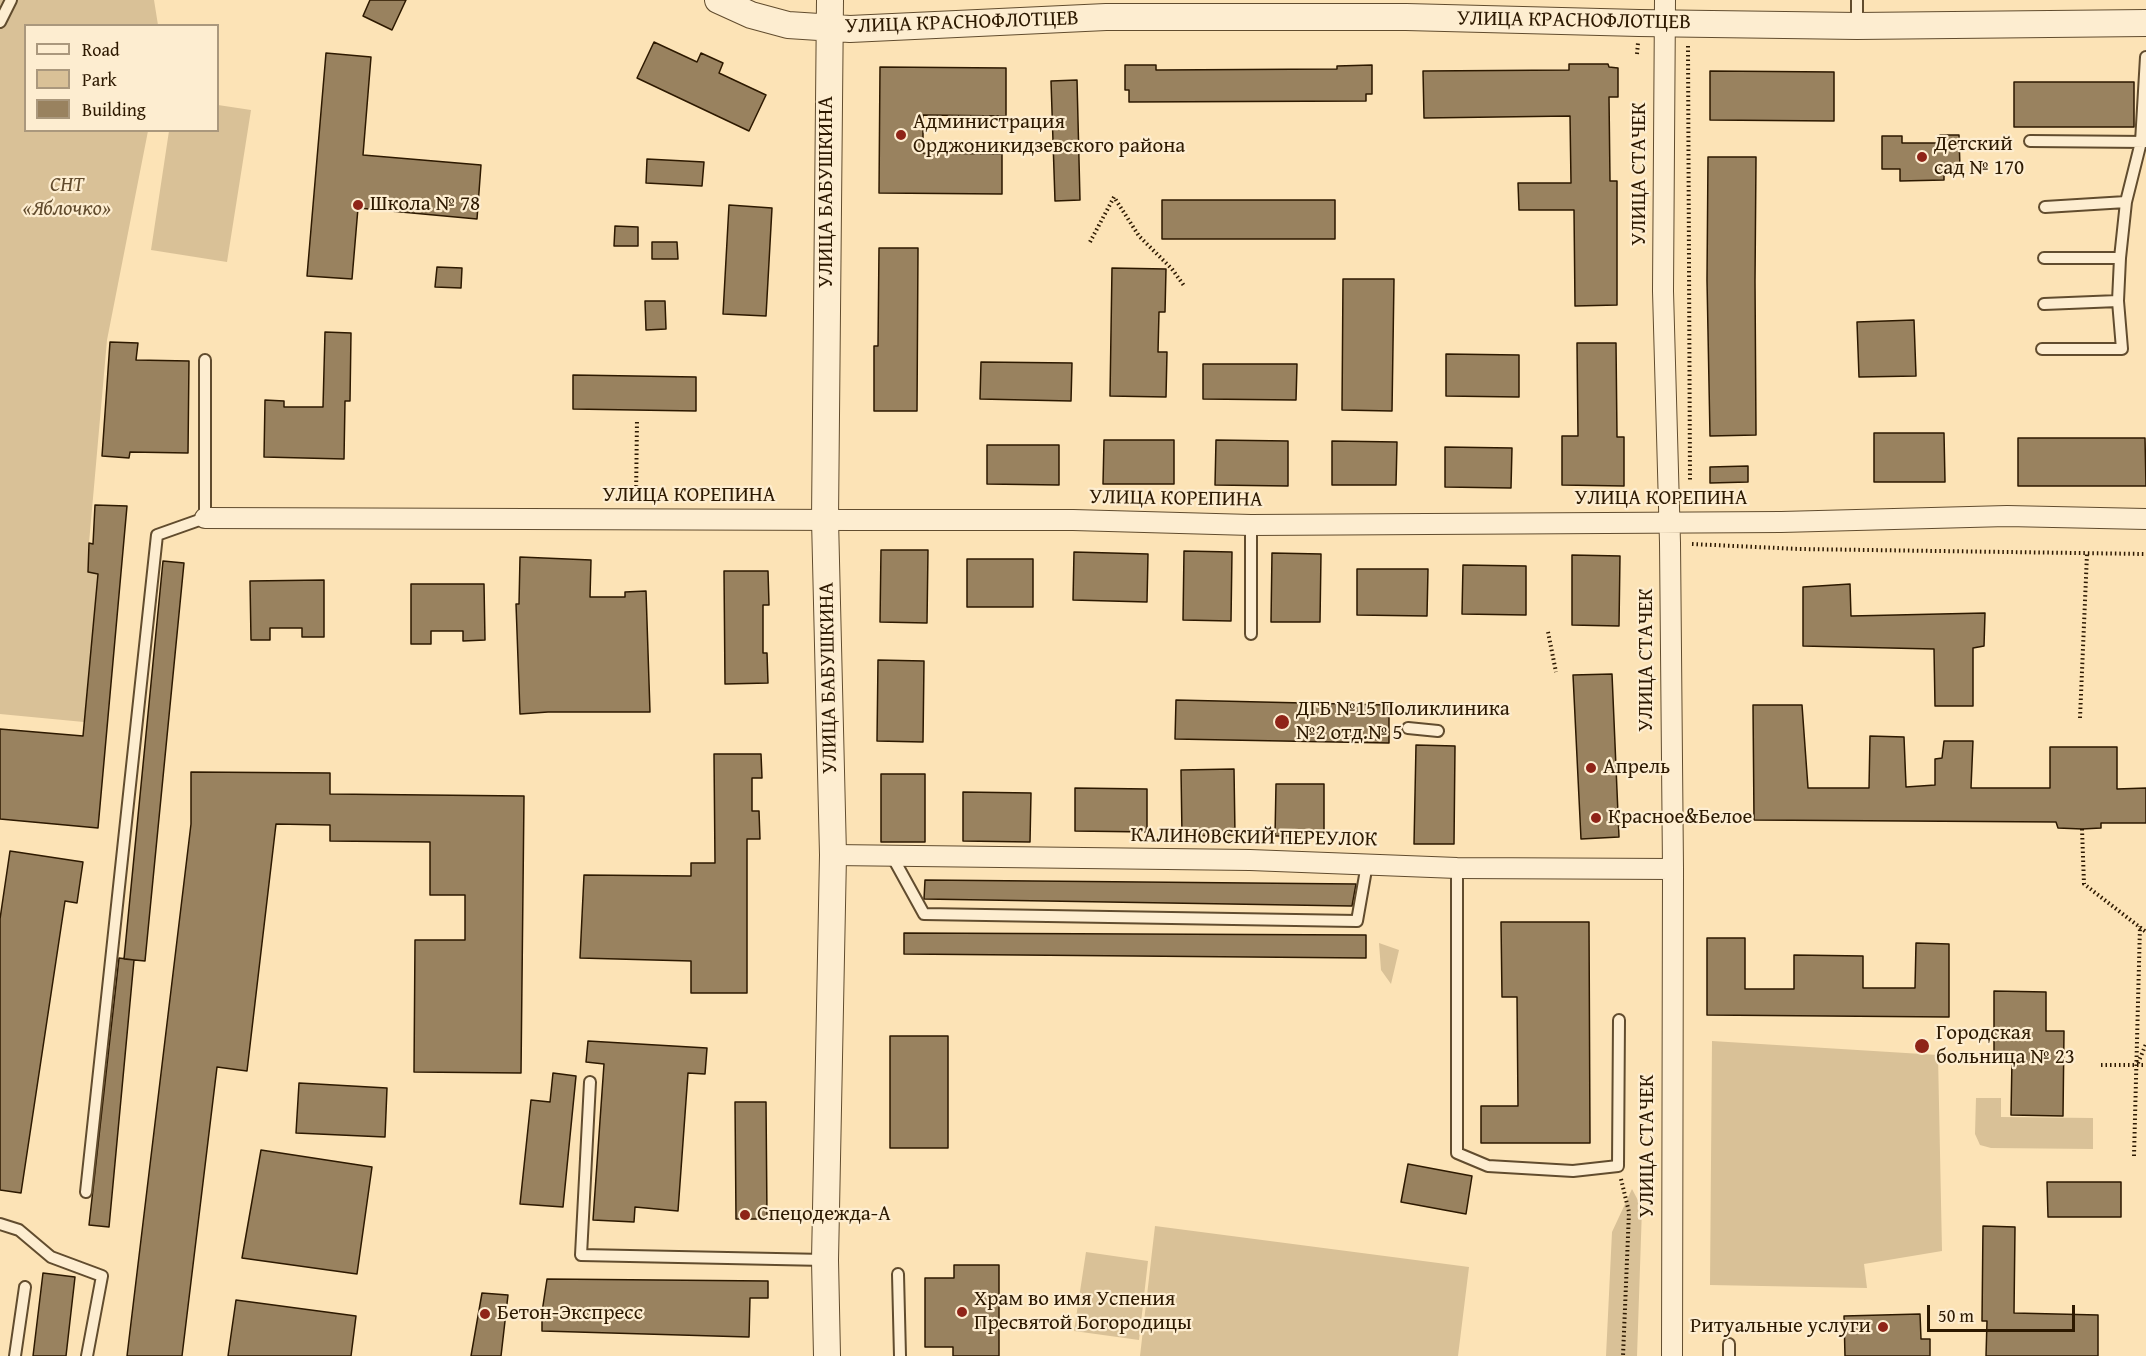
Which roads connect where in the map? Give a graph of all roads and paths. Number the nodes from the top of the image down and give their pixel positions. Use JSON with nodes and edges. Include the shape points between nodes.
{"nodes":[{"id":1,"x":11,"y":0,"type":"edge"},
{"id":2,"x":718,"y":0,"type":"edge"},
{"id":3,"x":830,"y":0,"type":"edge"},
{"id":4,"x":1857,"y":0,"type":"edge"},
{"id":5,"x":1665,"y":12,"type":"edge"},
{"id":6,"x":0,"y":22,"type":"edge"},
{"id":7,"x":2146,"y":22,"type":"edge"},
{"id":8,"x":1857,"y":26,"type":"junction"},
{"id":9,"x":831,"y":27,"type":"junction"},
{"id":10,"x":2146,"y":57,"type":"edge"},
{"id":11,"x":2030,"y":141,"type":"dead end"},
{"id":12,"x":2144,"y":142,"type":"edge"},
{"id":13,"x":2126,"y":202,"type":"junction"},
{"id":14,"x":2045,"y":207,"type":"dead end"},
{"id":15,"x":1090,"y":242,"type":"dead end"},
{"id":16,"x":2044,"y":258,"type":"dead end"},
{"id":17,"x":2120,"y":258,"type":"junction"},
{"id":18,"x":1185,"y":287,"type":"dead end"},
{"id":19,"x":2118,"y":301,"type":"junction"},
{"id":20,"x":2044,"y":304,"type":"dead end"},
{"id":21,"x":2042,"y":349,"type":"dead end"},
{"id":22,"x":205,"y":360,"type":"dead end"},
{"id":23,"x":637,"y":419,"type":"dead end"},
{"id":24,"x":636,"y":501,"type":"dead end"},
{"id":25,"x":205,"y":518,"type":"junction"},
{"id":26,"x":825,"y":519,"type":"junction"},
{"id":27,"x":2146,"y":519,"type":"edge"},
{"id":28,"x":1670,"y":521,"type":"junction"},
{"id":29,"x":1251,"y":525,"type":"junction"},
{"id":30,"x":1671,"y":543,"type":"junction"},
{"id":31,"x":2087,"y":554,"type":"junction"},
{"id":32,"x":2146,"y":555,"type":"edge"},
{"id":33,"x":1548,"y":632,"type":"dead end"},
{"id":34,"x":1251,"y":634,"type":"dead end"},
{"id":35,"x":1557,"y":672,"type":"dead end"},
{"id":36,"x":2080,"y":718,"type":"dead end"},
{"id":37,"x":1408,"y":728,"type":"dead end"},
{"id":38,"x":1438,"y":731,"type":"dead end"},
{"id":39,"x":2082,"y":829,"type":"dead end"},
{"id":40,"x":833,"y":855,"type":"junction"},
{"id":41,"x":892,"y":856,"type":"junction"},
{"id":42,"x":1367,"y":864,"type":"junction"},
{"id":43,"x":1457,"y":868,"type":"junction"},
{"id":44,"x":1673,"y":869,"type":"junction"},
{"id":45,"x":2140,"y":926,"type":"junction"},
{"id":46,"x":2146,"y":933,"type":"edge"},
{"id":47,"x":1619,"y":1020,"type":"dead end"},
{"id":48,"x":2146,"y":1044,"type":"edge"},
{"id":49,"x":2101,"y":1065,"type":"dead end"},
{"id":50,"x":2137,"y":1065,"type":"junction"},
{"id":51,"x":2146,"y":1065,"type":"edge"},
{"id":52,"x":590,"y":1082,"type":"dead end"},
{"id":53,"x":2134,"y":1156,"type":"dead end"},
{"id":54,"x":1618,"y":1166,"type":"junction"},
{"id":55,"x":86,"y":1192,"type":"dead end"},
{"id":56,"x":0,"y":1224,"type":"edge"},
{"id":57,"x":825,"y":1260,"type":"junction"},
{"id":58,"x":898,"y":1274,"type":"dead end"},
{"id":59,"x":25,"y":1287,"type":"dead end"},
{"id":60,"x":1730,"y":1344,"type":"dead end"},
{"id":61,"x":15,"y":1356,"type":"edge"},
{"id":62,"x":87,"y":1356,"type":"edge"},
{"id":63,"x":827,"y":1356,"type":"edge"},
{"id":64,"x":900,"y":1356,"type":"edge"},
{"id":65,"x":1623,"y":1356,"type":"edge"},
{"id":66,"x":1672,"y":1356,"type":"edge"},
{"id":67,"x":1729,"y":1356,"type":"edge"}],
"edges":[{"from":1,"to":6,"type":"lane"},
{"from":2,"to":9,"type":"street","name":"УЛИЦА КРАСНОФЛОТЦЕВ","via":[[751,15],[788,25]]},
{"from":3,"to":9,"type":"street","name":"УЛИЦА БАБУШКИНА"},
{"from":4,"to":8,"type":"lane"},
{"from":5,"to":8,"type":"street","name":"УЛИЦА КРАСНОФЛОТЦЕВ"},
{"from":5,"to":9,"type":"street","name":"УЛИЦА КРАСНОФЛОТЦЕВ","via":[[1106,17]]},
{"from":5,"to":28,"type":"street","name":"УЛИЦА СТАЧЕК","via":[[1663,291]]},
{"from":7,"to":8,"type":"street","name":"УЛИЦА КРАСНОФЛОТЦЕВ"},
{"from":9,"to":26,"type":"street","name":"УЛИЦА БАБУШКИНА"},
{"from":10,"to":12,"type":"lane"},
{"from":11,"to":12,"type":"lane"},
{"from":12,"to":13,"type":"lane"},
{"from":13,"to":14,"type":"lane"},
{"from":13,"to":17,"type":"lane"},
{"from":15,"to":18,"type":"path","via":[[1114,197],[1139,236],[1172,268]]},
{"from":16,"to":17,"type":"lane"},
{"from":17,"to":19,"type":"lane"},
{"from":19,"to":20,"type":"lane"},
{"from":19,"to":21,"type":"lane","via":[[2122,349]]},
{"from":22,"to":25,"type":"lane"},
{"from":23,"to":24,"type":"path"},
{"from":25,"to":26,"type":"street","name":"УЛИЦА КОРЕПИНА"},
{"from":25,"to":55,"type":"lane","via":[[158,535]]},
{"from":26,"to":29,"type":"street","name":"УЛИЦА КОРЕПИНА"},
{"from":26,"to":40,"type":"street","name":"УЛИЦА БАБУШКИНА"},
{"from":27,"to":28,"type":"street","name":"УЛИЦА КОРЕПИНА","via":[[2007,516]]},
{"from":28,"to":29,"type":"street","name":"УЛИЦА КОРЕПИНА"},
{"from":28,"to":30,"type":"street","name":"УЛИЦА СТАЧЕК"},
{"from":29,"to":34,"type":"lane"},
{"from":30,"to":31,"type":"path"},
{"from":30,"to":44,"type":"street","name":"УЛИЦА СТАЧЕК"},
{"from":31,"to":32,"type":"path"},
{"from":31,"to":36,"type":"path"},
{"from":33,"to":35,"type":"path"},
{"from":37,"to":38,"type":"lane"},
{"from":39,"to":45,"type":"path","via":[[2084,884]]},
{"from":40,"to":41,"type":"street","name":"КАЛИНОВСКИЙ ПЕРЕУЛОК"},
{"from":40,"to":57,"type":"street","name":"УЛИЦА БАБУШКИНА"},
{"from":41,"to":42,"type":"street","name":"КАЛИНОВСКИЙ ПЕРЕУЛОК"},
{"from":41,"to":42,"type":"lane","via":[[924,914],[970,915],[1357,921]]},
{"from":42,"to":43,"type":"street","name":"КАЛИНОВСКИЙ ПЕРЕУЛОК"},
{"from":43,"to":44,"type":"street","name":"КАЛИНОВСКИЙ ПЕРЕУЛОК"},
{"from":43,"to":54,"type":"lane","via":[[1457,1154],[1488,1166],[1573,1171]]},
{"from":44,"to":66,"type":"street","name":"УЛИЦА СТАЧЕК"},
{"from":45,"to":46,"type":"path"},
{"from":45,"to":50,"type":"path"},
{"from":47,"to":54,"type":"lane"},
{"from":48,"to":50,"type":"path"},
{"from":49,"to":50,"type":"path"},
{"from":50,"to":51,"type":"path"},
{"from":50,"to":53,"type":"path"},
{"from":52,"to":57,"type":"lane","via":[[581,1255]]},
{"from":54,"to":65,"type":"path","via":[[1629,1212]]},
{"from":56,"to":62,"type":"lane","via":[[19,1230],[51,1257],[102,1276]]},
{"from":57,"to":63,"type":"street","name":"УЛИЦА БАБУШКИНА"},
{"from":58,"to":64,"type":"lane"},
{"from":59,"to":61,"type":"lane"},
{"from":60,"to":67,"type":"lane"}]}
